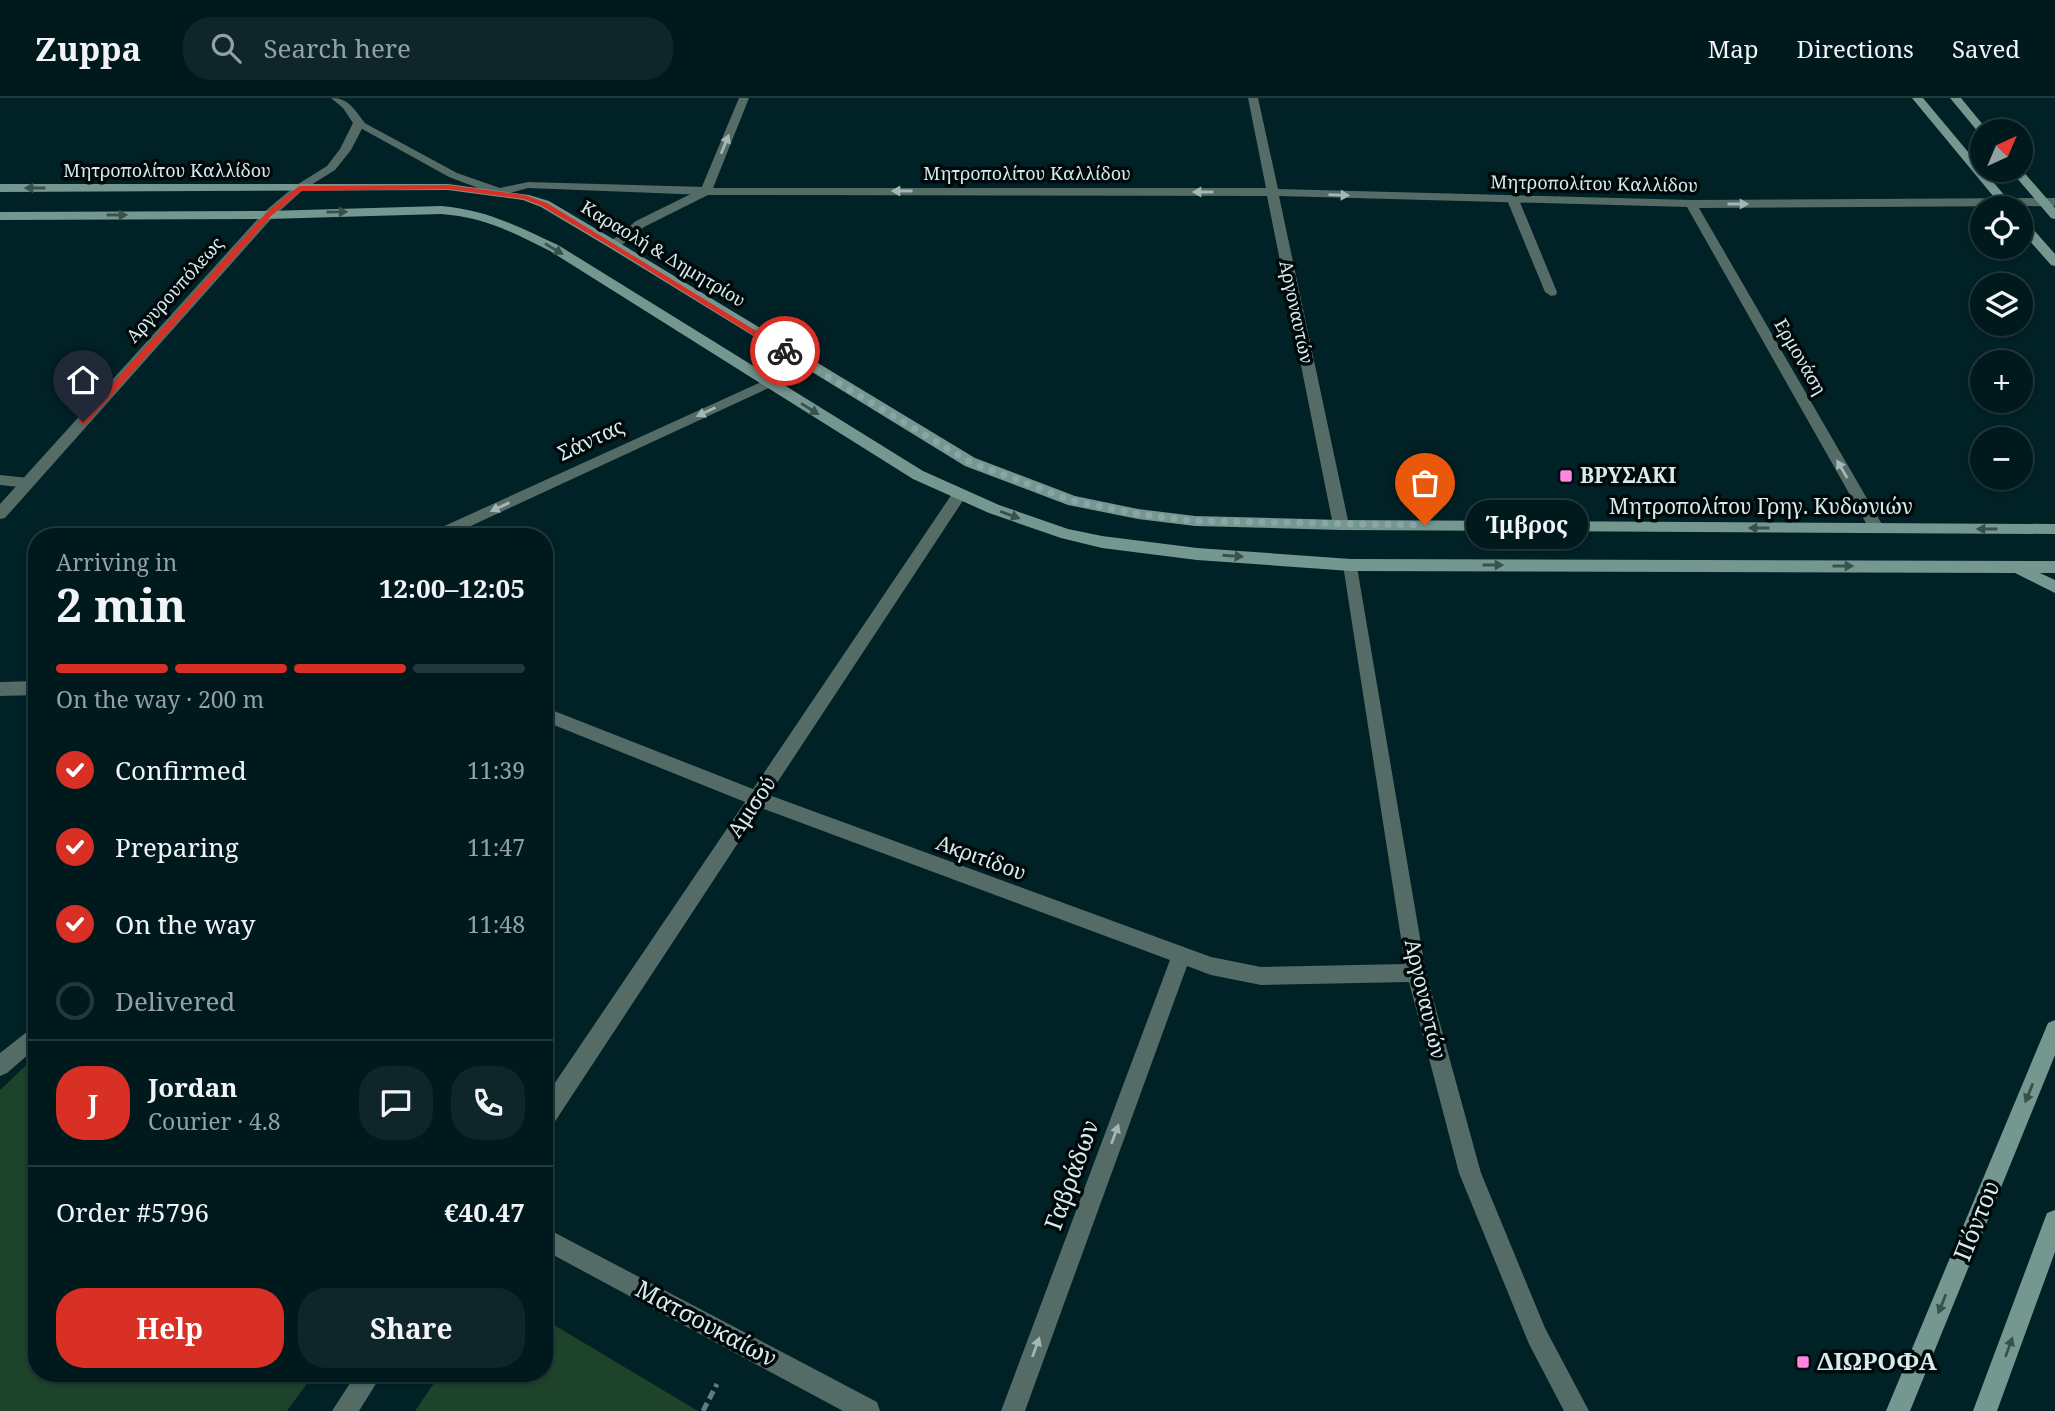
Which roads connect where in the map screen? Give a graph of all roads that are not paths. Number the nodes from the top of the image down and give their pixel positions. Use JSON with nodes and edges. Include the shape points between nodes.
{"nodes":[{"id":1,"x":336,"y":98,"type":"edge"},
{"id":2,"x":744,"y":98,"type":"edge"},
{"id":3,"x":1253,"y":98,"type":"edge"},
{"id":4,"x":1917,"y":98,"type":"edge"},
{"id":5,"x":1955,"y":98,"type":"edge"},
{"id":6,"x":1973,"y":119,"type":"edge"},
{"id":7,"x":359,"y":123,"type":"junction"},
{"id":8,"x":2028,"y":182,"type":"edge"},
{"id":9,"x":0,"y":188,"type":"edge"},
{"id":10,"x":299,"y":188,"type":"junction"},
{"id":11,"x":706,"y":191,"type":"junction"},
{"id":12,"x":499,"y":192,"type":"junction"},
{"id":13,"x":1271,"y":192,"type":"junction"},
{"id":14,"x":1999,"y":196,"type":"edge"},
{"id":15,"x":1513,"y":200,"type":"junction"},
{"id":16,"x":2049,"y":202,"type":"edge"},
{"id":17,"x":1691,"y":204,"type":"junction"},
{"id":18,"x":1970,"y":205,"type":"edge"},
{"id":19,"x":268,"y":215,"type":"junction"},
{"id":20,"x":2055,"y":215,"type":"edge"},
{"id":21,"x":0,"y":216,"type":"edge"},
{"id":22,"x":2033,"y":237,"type":"edge"},
{"id":23,"x":614,"y":245,"type":"junction"},
{"id":24,"x":2055,"y":262,"type":"edge"},
{"id":25,"x":1550,"y":292,"type":"dead end"},
{"id":26,"x":768,"y":383,"type":"junction"},
{"id":27,"x":0,"y":480,"type":"edge"},
{"id":28,"x":29,"y":483,"type":"junction"},
{"id":29,"x":959,"y":495,"type":"junction"},
{"id":30,"x":0,"y":514,"type":"edge"},
{"id":31,"x":1342,"y":525,"type":"junction"},
{"id":32,"x":454,"y":528,"type":"edge"},
{"id":33,"x":1876,"y":528,"type":"junction"},
{"id":34,"x":2055,"y":529,"type":"edge"},
{"id":35,"x":1351,"y":565,"type":"junction"},
{"id":36,"x":2014,"y":567,"type":"junction"},
{"id":37,"x":2055,"y":567,"type":"edge"},
{"id":38,"x":2055,"y":587,"type":"edge"},
{"id":39,"x":28,"y":688,"type":"edge"},
{"id":40,"x":0,"y":689,"type":"edge"},
{"id":41,"x":553,"y":718,"type":"edge"},
{"id":42,"x":758,"y":799,"type":"junction"},
{"id":43,"x":1181,"y":956,"type":"junction"},
{"id":44,"x":1416,"y":973,"type":"junction"},
{"id":45,"x":2055,"y":1030,"type":"edge"},
{"id":46,"x":28,"y":1042,"type":"edge"},
{"id":47,"x":0,"y":1066,"type":"edge"},
{"id":48,"x":553,"y":1105,"type":"edge"},
{"id":49,"x":2055,"y":1221,"type":"edge"},
{"id":50,"x":553,"y":1243,"type":"edge"},
{"id":51,"x":364,"y":1382,"type":"edge"},
{"id":52,"x":344,"y":1411,"type":"edge"},
{"id":53,"x":868,"y":1411,"type":"edge"},
{"id":54,"x":1013,"y":1411,"type":"edge"},
{"id":55,"x":1577,"y":1411,"type":"edge"},
{"id":56,"x":1898,"y":1411,"type":"edge"},
{"id":57,"x":1985,"y":1411,"type":"edge"}],
"edges":[{"from":1,"to":7,"type":"street","name":"Καραολή & Δημητρίου"},
{"from":11,"to":2,"type":"street","one_way":true},
{"from":3,"to":13,"type":"street","name":"Αργοναυτών"},
{"from":4,"to":14,"type":"main road"},
{"from":5,"to":6,"type":"main road"},
{"from":7,"to":10,"type":"street","via":[[331,168]]},
{"from":7,"to":12,"type":"street","name":"Καραολή & Δημητρίου","via":[[453,174]]},
{"from":8,"to":16,"type":"main road"},
{"from":10,"to":9,"type":"main road","name":"Μητροπολίτου Καλλίδου","one_way":true},
{"from":10,"to":12,"type":"main road","name":"Μητροπολίτου Καλλίδου","via":[[448,187]]},
{"from":10,"to":19,"type":"street","name":"Αργυρουπόλεως"},
{"from":11,"to":12,"type":"street","name":"Μητροπολίτου Καλλίδου","via":[[528,186]]},
{"from":13,"to":11,"type":"street","name":"Μητροπολίτου Καλλίδου","one_way":true},
{"from":11,"to":23,"type":"street","via":[[647,220]]},
{"from":12,"to":23,"type":"main road","name":"Καραολή & Δημητρίου","via":[[545,204]]},
{"from":13,"to":15,"type":"street","name":"Μητροπολίτου Καλλίδου","one_way":true},
{"from":13,"to":31,"type":"street","name":"Αργοναυτών"},
{"from":15,"to":17,"type":"street","name":"Μητροπολίτου Καλλίδου"},
{"from":15,"to":25,"type":"street"},
{"from":16,"to":20,"type":"main road"},
{"from":17,"to":18,"type":"street","name":"Μητροπολίτου Καλλίδου","one_way":true},
{"from":33,"to":17,"type":"street","name":"Ερμονάση","one_way":true},
{"from":21,"to":19,"type":"main road","one_way":true},
{"from":19,"to":26,"type":"main road","one_way":true,"via":[[441,210],[494,219],[554,248]]},
{"from":19,"to":28,"type":"street","name":"Αργυρουπόλεως"},
{"from":22,"to":24,"type":"main road"},
{"from":23,"to":31,"type":"main road","name":"Καραολή & Δημητρίου","via":[[919,433],[1018,482],[1073,501],[1138,514],[1195,521]]},
{"from":26,"to":29,"type":"main road","one_way":true},
{"from":26,"to":32,"type":"street","name":"Σάντας","one_way":true},
{"from":27,"to":28,"type":"street"},
{"from":28,"to":30,"type":"street","name":"Αργυρουπόλεως"},
{"from":29,"to":35,"type":"main road","one_way":true,"via":[[1029,522],[1101,542]]},
{"from":29,"to":42,"type":"street","name":"Αμισού"},
{"from":33,"to":31,"type":"main road","name":"Μητροπολίτου Γρηγ. Κυδωνιών","one_way":true},
{"from":34,"to":33,"type":"main road","name":"Μητροπολίτου Γρηγ. Κυδωνιών","one_way":true},
{"from":35,"to":36,"type":"main road","one_way":true},
{"from":35,"to":44,"type":"street","name":"Αργοναυτών"},
{"from":36,"to":37,"type":"main road"},
{"from":36,"to":38,"type":"main road"},
{"from":39,"to":40,"type":"street"},
{"from":41,"to":42,"type":"street","name":"Ακριτίδου"},
{"from":42,"to":43,"type":"street","name":"Ακριτίδου"},
{"from":42,"to":48,"type":"street","name":"Αμισού"},
{"from":43,"to":44,"type":"street","name":"Ακριτίδου","via":[[1261,976]]},
{"from":54,"to":43,"type":"street","name":"Γαβράδων","one_way":true},
{"from":44,"to":55,"type":"street","name":"Αργοναυτών","via":[[1470,1173],[1537,1336]]},
{"from":45,"to":56,"type":"main road","name":"Πόντου","one_way":true},
{"from":46,"to":47,"type":"street"},
{"from":57,"to":49,"type":"main road","one_way":true},
{"from":50,"to":53,"type":"street","name":"Ματσουκαίων"},
{"from":51,"to":52,"type":"street"}]}
